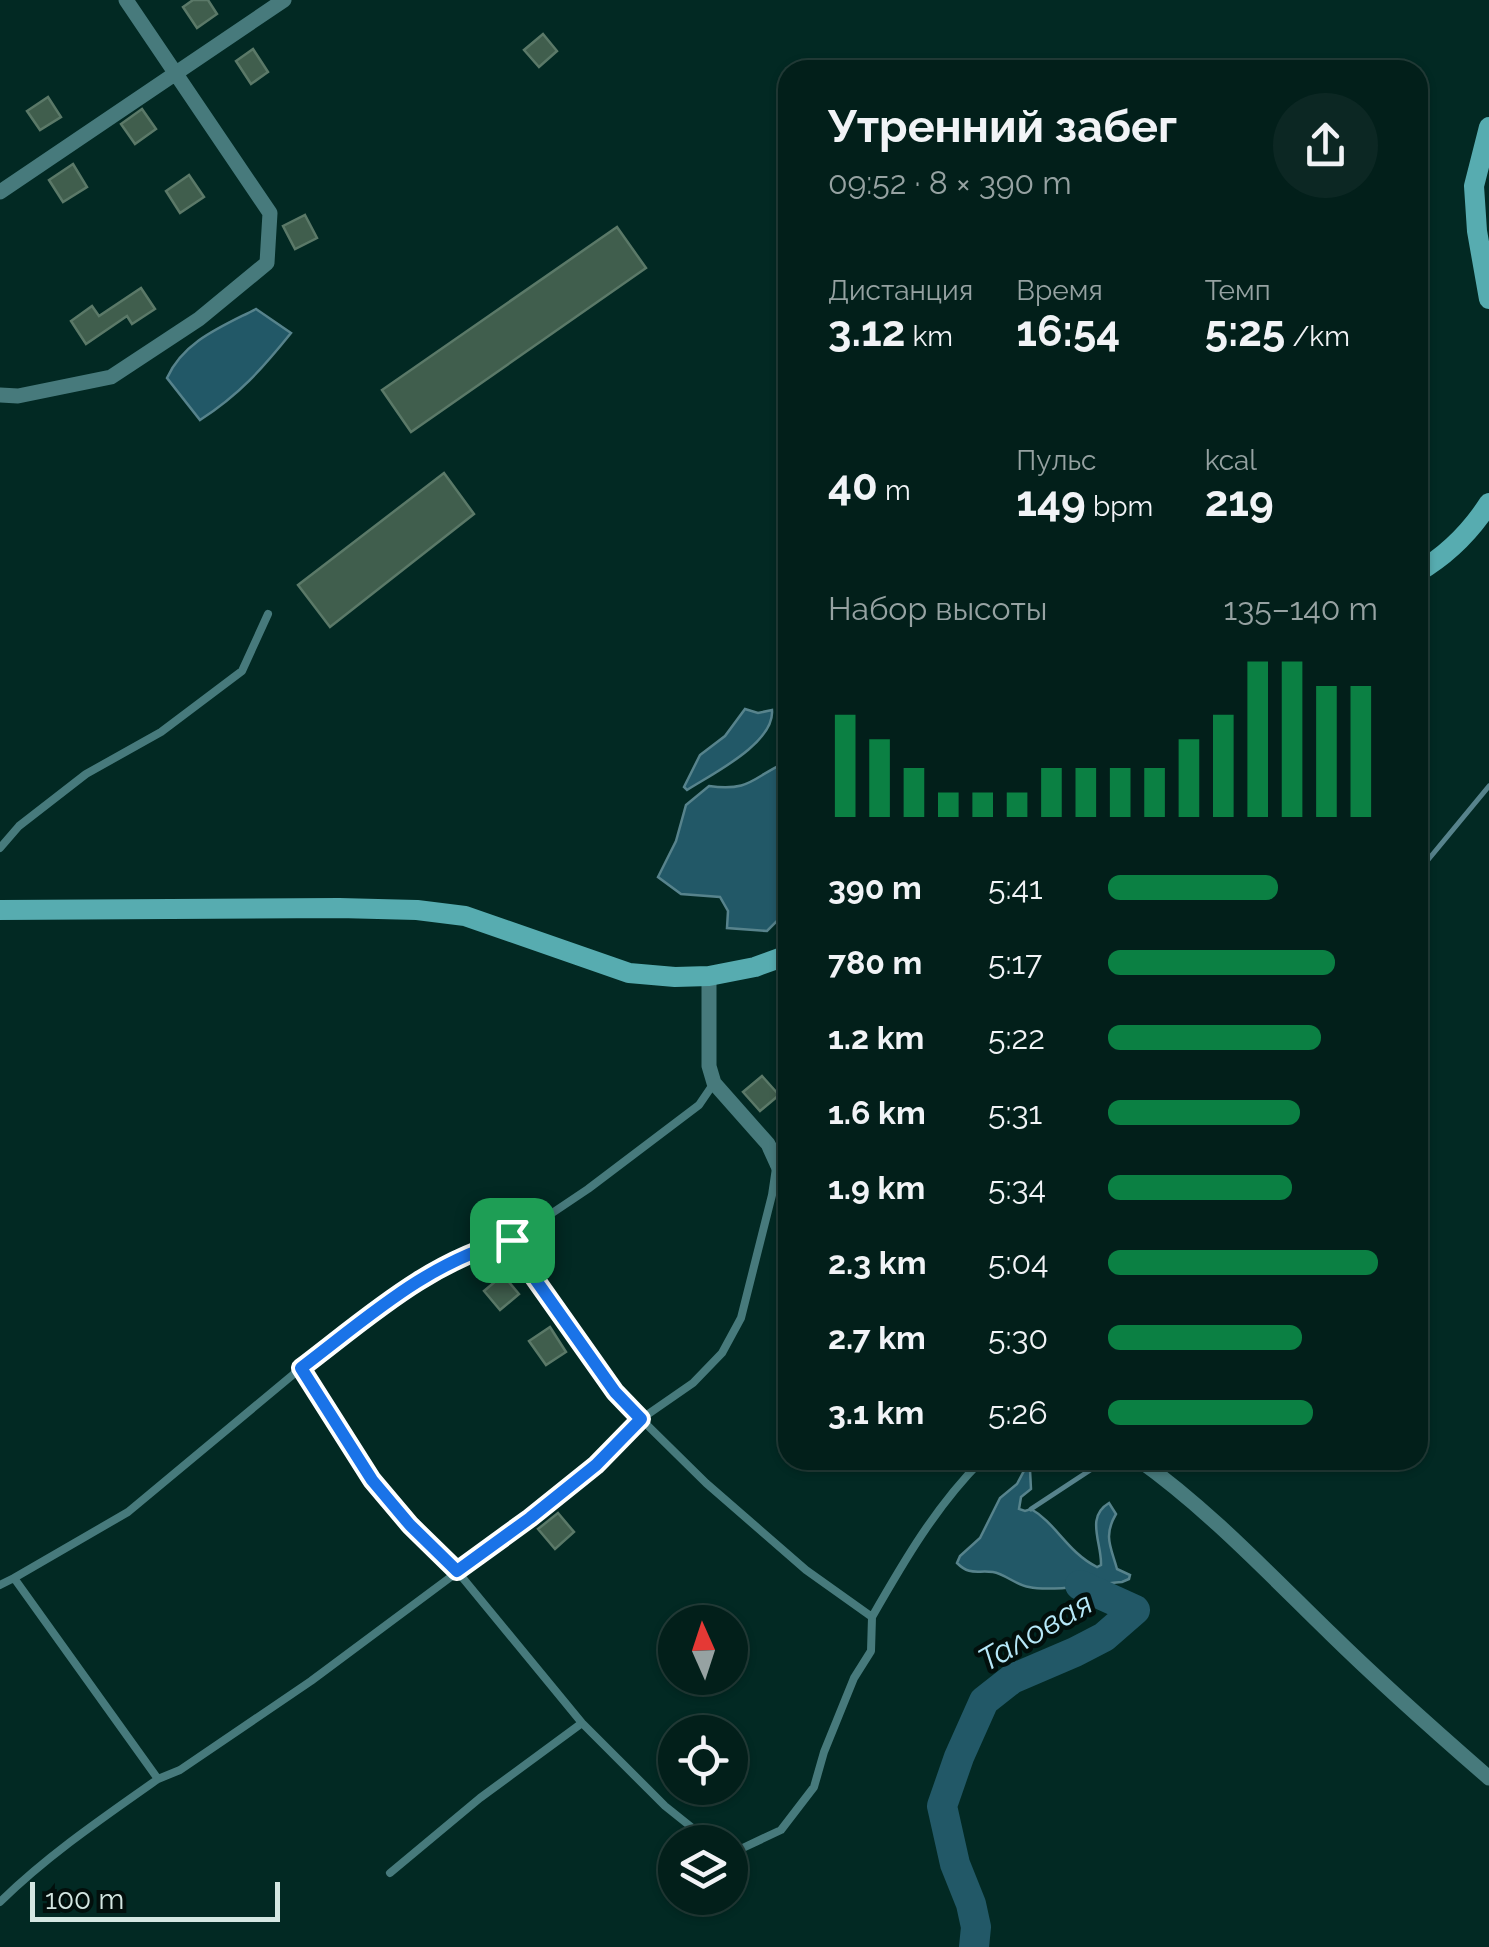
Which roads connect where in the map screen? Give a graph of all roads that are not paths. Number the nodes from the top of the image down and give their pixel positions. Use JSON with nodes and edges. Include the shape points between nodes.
{"nodes":[{"id":1,"x":126,"y":0,"type":"edge"},
{"id":2,"x":284,"y":0,"type":"edge"},
{"id":3,"x":175,"y":72,"type":"junction"},
{"id":4,"x":1489,"y":127,"type":"edge"},
{"id":5,"x":0,"y":192,"type":"edge"},
{"id":6,"x":1489,"y":299,"type":"edge"},
{"id":7,"x":0,"y":395,"type":"edge"},
{"id":8,"x":1489,"y":504,"type":"edge"},
{"id":9,"x":1428,"y":566,"type":"edge"},
{"id":10,"x":268,"y":614,"type":"dead end"},
{"id":11,"x":0,"y":848,"type":"edge"},
{"id":12,"x":0,"y":910,"type":"edge"},
{"id":13,"x":778,"y":959,"type":"edge"},
{"id":14,"x":710,"y":976,"type":"junction"},
{"id":15,"x":714,"y":1082,"type":"junction"},
{"id":16,"x":778,"y":1161,"type":"edge"},
{"id":17,"x":777,"y":1164,"type":"junction"},
{"id":18,"x":512,"y":1240,"type":"junction"},
{"id":19,"x":301,"y":1368,"type":"junction"},
{"id":20,"x":641,"y":1419,"type":"junction"},
{"id":21,"x":972,"y":1470,"type":"edge"},
{"id":22,"x":1151,"y":1470,"type":"edge"},
{"id":23,"x":457,"y":1571,"type":"junction"},
{"id":24,"x":14,"y":1578,"type":"junction"},
{"id":25,"x":0,"y":1585,"type":"edge"},
{"id":26,"x":872,"y":1617,"type":"junction"},
{"id":27,"x":582,"y":1722,"type":"junction"},
{"id":28,"x":158,"y":1778,"type":"junction"},
{"id":29,"x":1489,"y":1778,"type":"edge"},
{"id":30,"x":688,"y":1825,"type":"edge"},
{"id":31,"x":748,"y":1846,"type":"edge"},
{"id":32,"x":390,"y":1873,"type":"dead end"},
{"id":33,"x":0,"y":1902,"type":"edge"}],
"edges":[{"from":1,"to":3,"type":"street"},
{"from":2,"to":3,"type":"street"},
{"from":3,"to":5,"type":"street"},
{"from":3,"to":7,"type":"street","via":[[270,214],[268,263],[199,319],[111,376]]},
{"from":4,"to":6,"type":"main road","via":[[1474,186]]},
{"from":8,"to":9,"type":"main road","via":[[1474,527]]},
{"from":10,"to":11,"type":"lane","via":[[242,671],[160,732],[86,774]]},
{"from":12,"to":14,"type":"main road","via":[[416,910],[465,916],[629,973]]},
{"from":13,"to":14,"type":"main road"},
{"from":14,"to":15,"type":"street"},
{"from":15,"to":17,"type":"street","via":[[768,1144]]},
{"from":15,"to":18,"type":"lane","via":[[699,1105]]},
{"from":16,"to":17,"type":"street"},
{"from":17,"to":20,"type":"lane","via":[[741,1318],[722,1353],[693,1383]]},
{"from":18,"to":19,"type":"lane","via":[[420,1278]]},
{"from":18,"to":20,"type":"lane","via":[[615,1392]]},
{"from":19,"to":23,"type":"lane","via":[[372,1480]]},
{"from":19,"to":24,"type":"lane","via":[[128,1512]]},
{"from":20,"to":23,"type":"lane","via":[[596,1465]]},
{"from":20,"to":26,"type":"lane","via":[[806,1570]]},
{"from":21,"to":26,"type":"lane","via":[[911,1548]]},
{"from":22,"to":29,"type":"street"},
{"from":23,"to":27,"type":"lane"},
{"from":23,"to":28,"type":"lane","via":[[311,1681],[180,1770]]},
{"from":24,"to":25,"type":"lane"},
{"from":24,"to":28,"type":"lane"},
{"from":26,"to":31,"type":"lane","via":[[871,1651],[854,1678],[814,1787],[781,1830]]},
{"from":27,"to":30,"type":"lane"},
{"from":27,"to":32,"type":"lane"},
{"from":28,"to":33,"type":"lane"}]}
